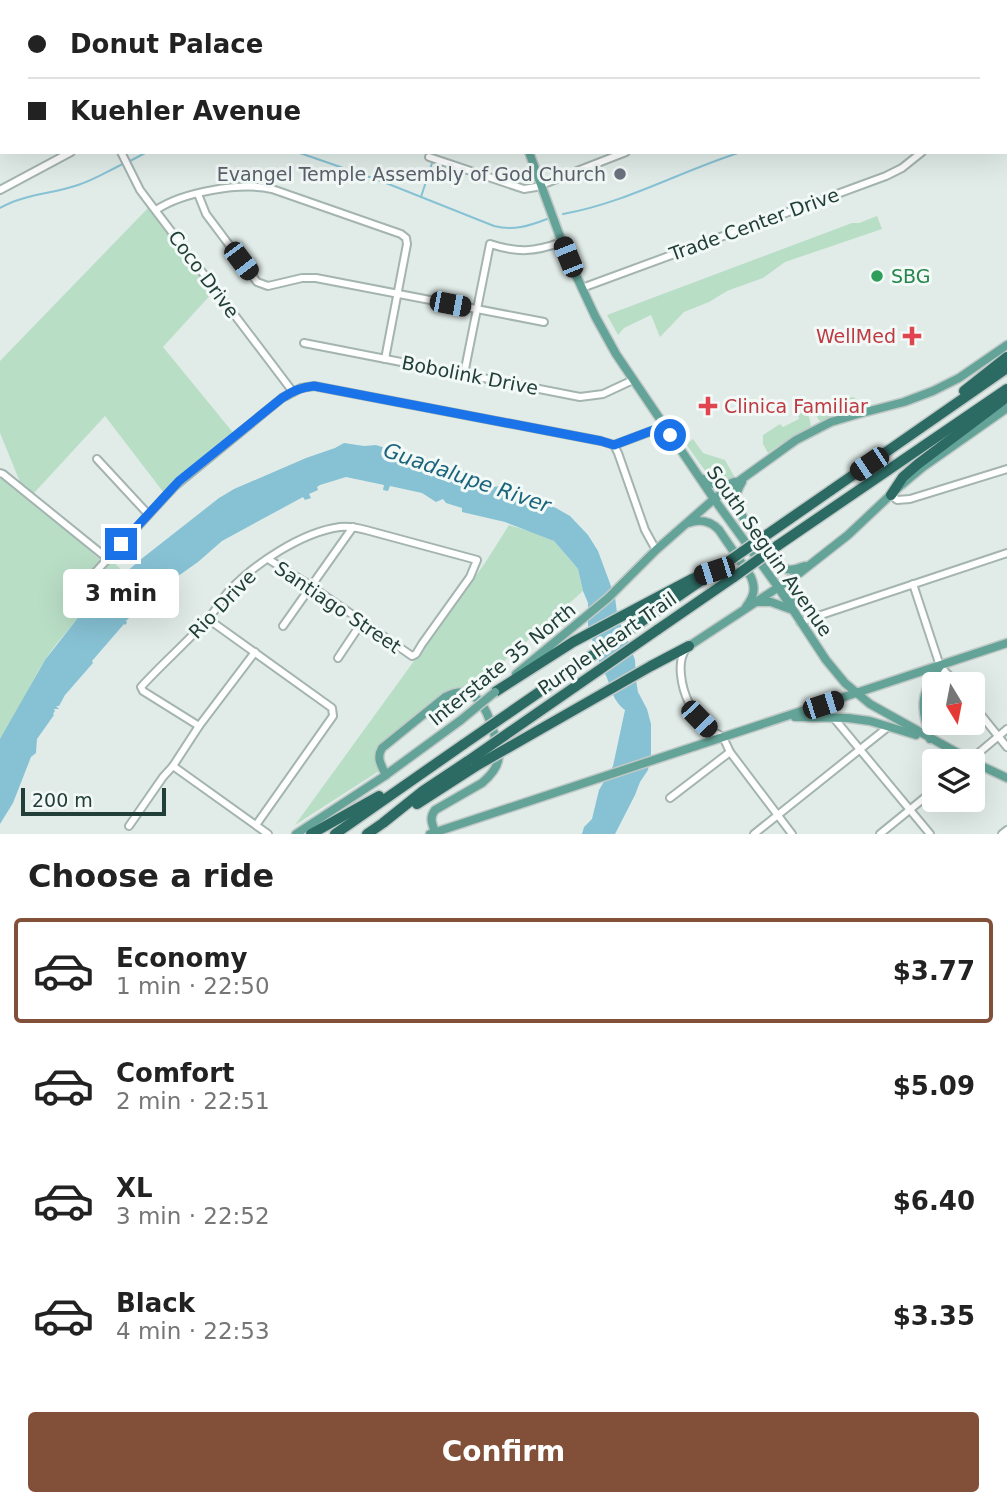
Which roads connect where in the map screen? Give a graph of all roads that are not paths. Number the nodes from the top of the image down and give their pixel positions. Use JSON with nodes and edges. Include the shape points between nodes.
{"nodes":[{"id":1,"x":67,"y":154,"type":"edge"},
{"id":2,"x":122,"y":154,"type":"edge"},
{"id":3,"x":530,"y":154,"type":"edge"},
{"id":4,"x":621,"y":154,"type":"edge"},
{"id":5,"x":919,"y":154,"type":"edge"},
{"id":6,"x":429,"y":157,"type":"dead end"},
{"id":7,"x":541,"y":185,"type":"junction"},
{"id":8,"x":0,"y":190,"type":"edge"},
{"id":9,"x":198,"y":194,"type":"junction"},
{"id":10,"x":156,"y":210,"type":"junction"},
{"id":11,"x":562,"y":242,"type":"junction"},
{"id":12,"x":582,"y":288,"type":"junction"},
{"id":13,"x":397,"y":294,"type":"junction"},
{"id":14,"x":477,"y":309,"type":"junction"},
{"id":15,"x":544,"y":322,"type":"dead end"},
{"id":16,"x":304,"y":343,"type":"dead end"},
{"id":17,"x":1007,"y":345,"type":"edge"},
{"id":18,"x":1007,"y":356,"type":"edge"},
{"id":19,"x":384,"y":359,"type":"junction"},
{"id":20,"x":1007,"y":368,"type":"edge"},
{"id":21,"x":464,"y":374,"type":"junction"},
{"id":22,"x":633,"y":380,"type":"junction"},
{"id":23,"x":1007,"y":389,"type":"edge"},
{"id":24,"x":293,"y":392,"type":"junction"},
{"id":25,"x":1007,"y":397,"type":"edge"},
{"id":26,"x":1004,"y":413,"type":"edge"},
{"id":27,"x":935,"y":418,"type":"junction"},
{"id":28,"x":664,"y":426,"type":"junction"},
{"id":29,"x":614,"y":445,"type":"junction"},
{"id":30,"x":97,"y":459,"type":"dead end"},
{"id":31,"x":1007,"y":469,"type":"edge"},
{"id":32,"x":0,"y":473,"type":"edge"},
{"id":33,"x":749,"y":474,"type":"junction"},
{"id":34,"x":699,"y":476,"type":"junction"},
{"id":35,"x":891,"y":495,"type":"junction"},
{"id":36,"x":714,"y":499,"type":"junction"},
{"id":37,"x":148,"y":514,"type":"junction"},
{"id":38,"x":687,"y":523,"type":"junction"},
{"id":39,"x":353,"y":527,"type":"junction"},
{"id":40,"x":656,"y":550,"type":"junction"},
{"id":41,"x":1007,"y":553,"type":"edge"},
{"id":42,"x":107,"y":559,"type":"junction"},
{"id":43,"x":268,"y":559,"type":"junction"},
{"id":44,"x":815,"y":562,"type":"junction"},
{"id":45,"x":714,"y":571,"type":"junction"},
{"id":46,"x":797,"y":575,"type":"junction"},
{"id":47,"x":91,"y":577,"type":"dead end"},
{"id":48,"x":913,"y":584,"type":"junction"},
{"id":49,"x":311,"y":586,"type":"junction"},
{"id":50,"x":778,"y":587,"type":"junction"},
{"id":51,"x":755,"y":603,"type":"junction"},
{"id":52,"x":793,"y":610,"type":"junction"},
{"id":53,"x":742,"y":612,"type":"junction"},
{"id":54,"x":208,"y":619,"type":"junction"},
{"id":55,"x":362,"y":622,"type":"junction"},
{"id":56,"x":800,"y":622,"type":"junction"},
{"id":57,"x":283,"y":626,"type":"dead end"},
{"id":58,"x":1007,"y":643,"type":"edge"},
{"id":59,"x":689,"y":646,"type":"junction"},
{"id":60,"x":255,"y":652,"type":"junction"},
{"id":61,"x":408,"y":655,"type":"joint"},
{"id":62,"x":338,"y":658,"type":"dead end"},
{"id":63,"x":940,"y":666,"type":"junction"},
{"id":64,"x":946,"y":672,"type":"edge"},
{"id":65,"x":495,"y":692,"type":"junction"},
{"id":66,"x":856,"y":694,"type":"junction"},
{"id":67,"x":833,"y":717,"type":"junction"},
{"id":68,"x":782,"y":719,"type":"junction"},
{"id":69,"x":985,"y":720,"type":"edge"},
{"id":70,"x":199,"y":726,"type":"junction"},
{"id":71,"x":888,"y":727,"type":"junction"},
{"id":72,"x":1007,"y":729,"type":"edge"},
{"id":73,"x":998,"y":736,"type":"junction"},
{"id":74,"x":722,"y":737,"type":"junction"},
{"id":75,"x":930,"y":739,"type":"junction"},
{"id":76,"x":1007,"y":747,"type":"edge"},
{"id":77,"x":860,"y":749,"type":"junction"},
{"id":78,"x":949,"y":749,"type":"edge"},
{"id":79,"x":984,"y":749,"type":"edge"},
{"id":80,"x":730,"y":752,"type":"junction"},
{"id":81,"x":438,"y":763,"type":"junction"},
{"id":82,"x":472,"y":763,"type":"junction"},
{"id":83,"x":173,"y":766,"type":"junction"},
{"id":84,"x":985,"y":768,"type":"edge"},
{"id":85,"x":386,"y":775,"type":"junction"},
{"id":86,"x":1007,"y":778,"type":"edge"},
{"id":87,"x":670,"y":798,"type":"dead end"},
{"id":88,"x":922,"y":800,"type":"edge"},
{"id":89,"x":910,"y":810,"type":"junction"},
{"id":90,"x":777,"y":815,"type":"junction"},
{"id":91,"x":256,"y":825,"type":"junction"},
{"id":92,"x":129,"y":826,"type":"dead end"},
{"id":93,"x":1007,"y":830,"type":"edge"},
{"id":94,"x":433,"y":833,"type":"edge"},
{"id":95,"x":268,"y":834,"type":"edge"},
{"id":96,"x":296,"y":834,"type":"edge"},
{"id":97,"x":311,"y":834,"type":"edge"},
{"id":98,"x":334,"y":834,"type":"edge"},
{"id":99,"x":367,"y":834,"type":"edge"},
{"id":100,"x":754,"y":834,"type":"edge"},
{"id":101,"x":792,"y":834,"type":"edge"},
{"id":102,"x":880,"y":834,"type":"edge"},
{"id":103,"x":930,"y":834,"type":"edge"},
{"id":104,"x":1002,"y":834,"type":"edge"}],
"edges":[{"from":1,"to":8,"type":"street"},
{"from":2,"to":10,"type":"street","name":"Coco Drive"},
{"from":3,"to":7,"type":"main road","name":"South Seguin Avenue"},
{"from":4,"to":7,"type":"street"},
{"from":5,"to":12,"type":"street","name":"Trade Center Drive","via":[[886,176]]},
{"from":6,"to":7,"type":"street","via":[[521,188]]},
{"from":7,"to":11,"type":"main road","name":"South Seguin Avenue"},
{"from":9,"to":10,"type":"street"},
{"from":9,"to":13,"type":"street","via":[[206,214],[260,284],[316,278]]},
{"from":9,"to":13,"type":"street","via":[[240,186],[264,187],[401,234],[407,243]]},
{"from":10,"to":24,"type":"street","name":"Coco Drive"},
{"from":11,"to":12,"type":"main road","name":"South Seguin Avenue"},
{"from":11,"to":14,"type":"street","via":[[526,251],[490,244]]},
{"from":12,"to":22,"type":"main road","name":"South Seguin Avenue"},
{"from":13,"to":14,"type":"street"},
{"from":13,"to":19,"type":"street"},
{"from":14,"to":15,"type":"street"},
{"from":14,"to":21,"type":"street"},
{"from":16,"to":19,"type":"street","name":"Bobolink Drive"},
{"from":17,"to":33,"type":"main road","name":"Interstate 35 North","via":[[933,391],[818,428]]},
{"from":18,"to":27,"type":"highway"},
{"from":19,"to":21,"type":"street","name":"Bobolink Drive"},
{"from":20,"to":27,"type":"highway"},
{"from":21,"to":22,"type":"street","name":"Bobolink Drive","via":[[584,397],[607,393]]},
{"from":22,"to":28,"type":"main road","name":"South Seguin Avenue"},
{"from":23,"to":82,"type":"highway","name":"Purple Heart Trail","bridge":true},
{"from":24,"to":29,"type":"street","via":[[314,386]]},
{"from":24,"to":37,"type":"street","via":[[179,481]]},
{"from":25,"to":35,"type":"highway","via":[[918,464]]},
{"from":26,"to":35,"type":"main road","via":[[930,462]]},
{"from":27,"to":45,"type":"highway","name":"Purple Heart Trail","bridge":true},
{"from":28,"to":29,"type":"street"},
{"from":28,"to":34,"type":"main road","name":"South Seguin Avenue"},
{"from":29,"to":40,"type":"street"},
{"from":30,"to":37,"type":"street"},
{"from":31,"to":35,"type":"street","via":[[905,501]]},
{"from":32,"to":42,"type":"street"},
{"from":33,"to":34,"type":"main road","via":[[721,486]]},
{"from":33,"to":36,"type":"main road","name":"Interstate 35 North"},
{"from":33,"to":44,"type":"main road","via":[[738,489],[736,504],[771,558],[788,570]]},
{"from":34,"to":36,"type":"main road","name":"South Seguin Avenue"},
{"from":34,"to":38,"type":"main road","via":[[703,503]]},
{"from":35,"to":44,"type":"main road"},
{"from":36,"to":38,"type":"main road","name":"Interstate 35 North"},
{"from":36,"to":50,"type":"main road","name":"South Seguin Avenue"},
{"from":37,"to":42,"type":"street"},
{"from":38,"to":40,"type":"main road","name":"Interstate 35 North"},
{"from":38,"to":53,"type":"main road","via":[[701,520],[715,525],[751,577],[754,595]]},
{"from":39,"to":43,"type":"street","name":"Rio Drive","via":[[315,534]]},
{"from":39,"to":49,"type":"street"},
{"from":39,"to":61,"type":"street","name":"Rio Drive","via":[[477,560],[416,654]]},
{"from":40,"to":65,"type":"main road","name":"Interstate 35 North","via":[[580,623]]},
{"from":41,"to":48,"type":"street"},
{"from":42,"to":47,"type":"street"},
{"from":43,"to":49,"type":"street","name":"Santiago Street"},
{"from":43,"to":54,"type":"street","name":"Rio Drive","via":[[242,579]]},
{"from":44,"to":46,"type":"main road"},
{"from":45,"to":65,"type":"highway","via":[[573,642]]},
{"from":45,"to":81,"type":"highway","name":"Purple Heart Trail","bridge":true},
{"from":46,"to":50,"type":"main road"},
{"from":46,"to":52,"type":"main road","via":[[791,590]]},
{"from":48,"to":56,"type":"street"},
{"from":48,"to":63,"type":"street"},
{"from":49,"to":55,"type":"street","name":"Santiago Street"},
{"from":49,"to":57,"type":"street"},
{"from":50,"to":51,"type":"main road"},
{"from":50,"to":52,"type":"main road","name":"South Seguin Avenue"},
{"from":51,"to":52,"type":"main road","via":[[771,602]]},
{"from":51,"to":53,"type":"main road"},
{"from":52,"to":56,"type":"main road","name":"South Seguin Avenue"},
{"from":53,"to":59,"type":"main road"},
{"from":54,"to":60,"type":"street"},
{"from":54,"to":70,"type":"street","name":"Rio Drive","via":[[141,689]]},
{"from":55,"to":61,"type":"street","name":"Santiago Street"},
{"from":55,"to":62,"type":"street"},
{"from":56,"to":66,"type":"main road","name":"South Seguin Avenue"},
{"from":58,"to":63,"type":"main road"},
{"from":59,"to":74,"type":"street","via":[[681,658],[682,686],[699,719]]},
{"from":59,"to":82,"type":"highway","bridge":true},
{"from":60,"to":70,"type":"street"},
{"from":60,"to":91,"type":"street","via":[[334,712]]},
{"from":63,"to":64,"type":"street"},
{"from":63,"to":66,"type":"main road"},
{"from":63,"to":75,"type":"main road","via":[[923,701]]},
{"from":65,"to":85,"type":"main road","name":"Interstate 35 North","bridge":true},
{"from":66,"to":68,"type":"main road"},
{"from":66,"to":75,"type":"main road","name":"South Seguin Avenue"},
{"from":67,"to":68,"type":"main road"},
{"from":67,"to":71,"type":"main road"},
{"from":67,"to":77,"type":"street"},
{"from":68,"to":74,"type":"main road"},
{"from":69,"to":73,"type":"street"},
{"from":70,"to":83,"type":"street"},
{"from":71,"to":75,"type":"main road"},
{"from":71,"to":77,"type":"street"},
{"from":72,"to":73,"type":"street"},
{"from":73,"to":76,"type":"street"},
{"from":73,"to":79,"type":"street"},
{"from":74,"to":80,"type":"street"},
{"from":74,"to":94,"type":"main road"},
{"from":75,"to":78,"type":"main road","name":"South Seguin Avenue"},
{"from":77,"to":89,"type":"street"},
{"from":77,"to":90,"type":"street"},
{"from":80,"to":87,"type":"street"},
{"from":80,"to":90,"type":"street"},
{"from":81,"to":97,"type":"highway"},
{"from":81,"to":98,"type":"highway","name":"Purple Heart Trail"},
{"from":82,"to":99,"type":"highway","name":"Purple Heart Trail","via":[[424,791]]},
{"from":83,"to":91,"type":"street"},
{"from":83,"to":92,"type":"street"},
{"from":84,"to":86,"type":"main road","name":"South Seguin Avenue"},
{"from":85,"to":94,"type":"main road","via":[[379,761],[382,748],[445,697],[464,692],[486,708],[499,750],[498,763],[482,783],[435,810]]},
{"from":85,"to":96,"type":"main road","name":"Interstate 35 North"},
{"from":88,"to":89,"type":"street"},
{"from":89,"to":102,"type":"street"},
{"from":89,"to":103,"type":"street"},
{"from":90,"to":100,"type":"street"},
{"from":90,"to":101,"type":"street"},
{"from":91,"to":95,"type":"street"},
{"from":93,"to":104,"type":"street"}]}
